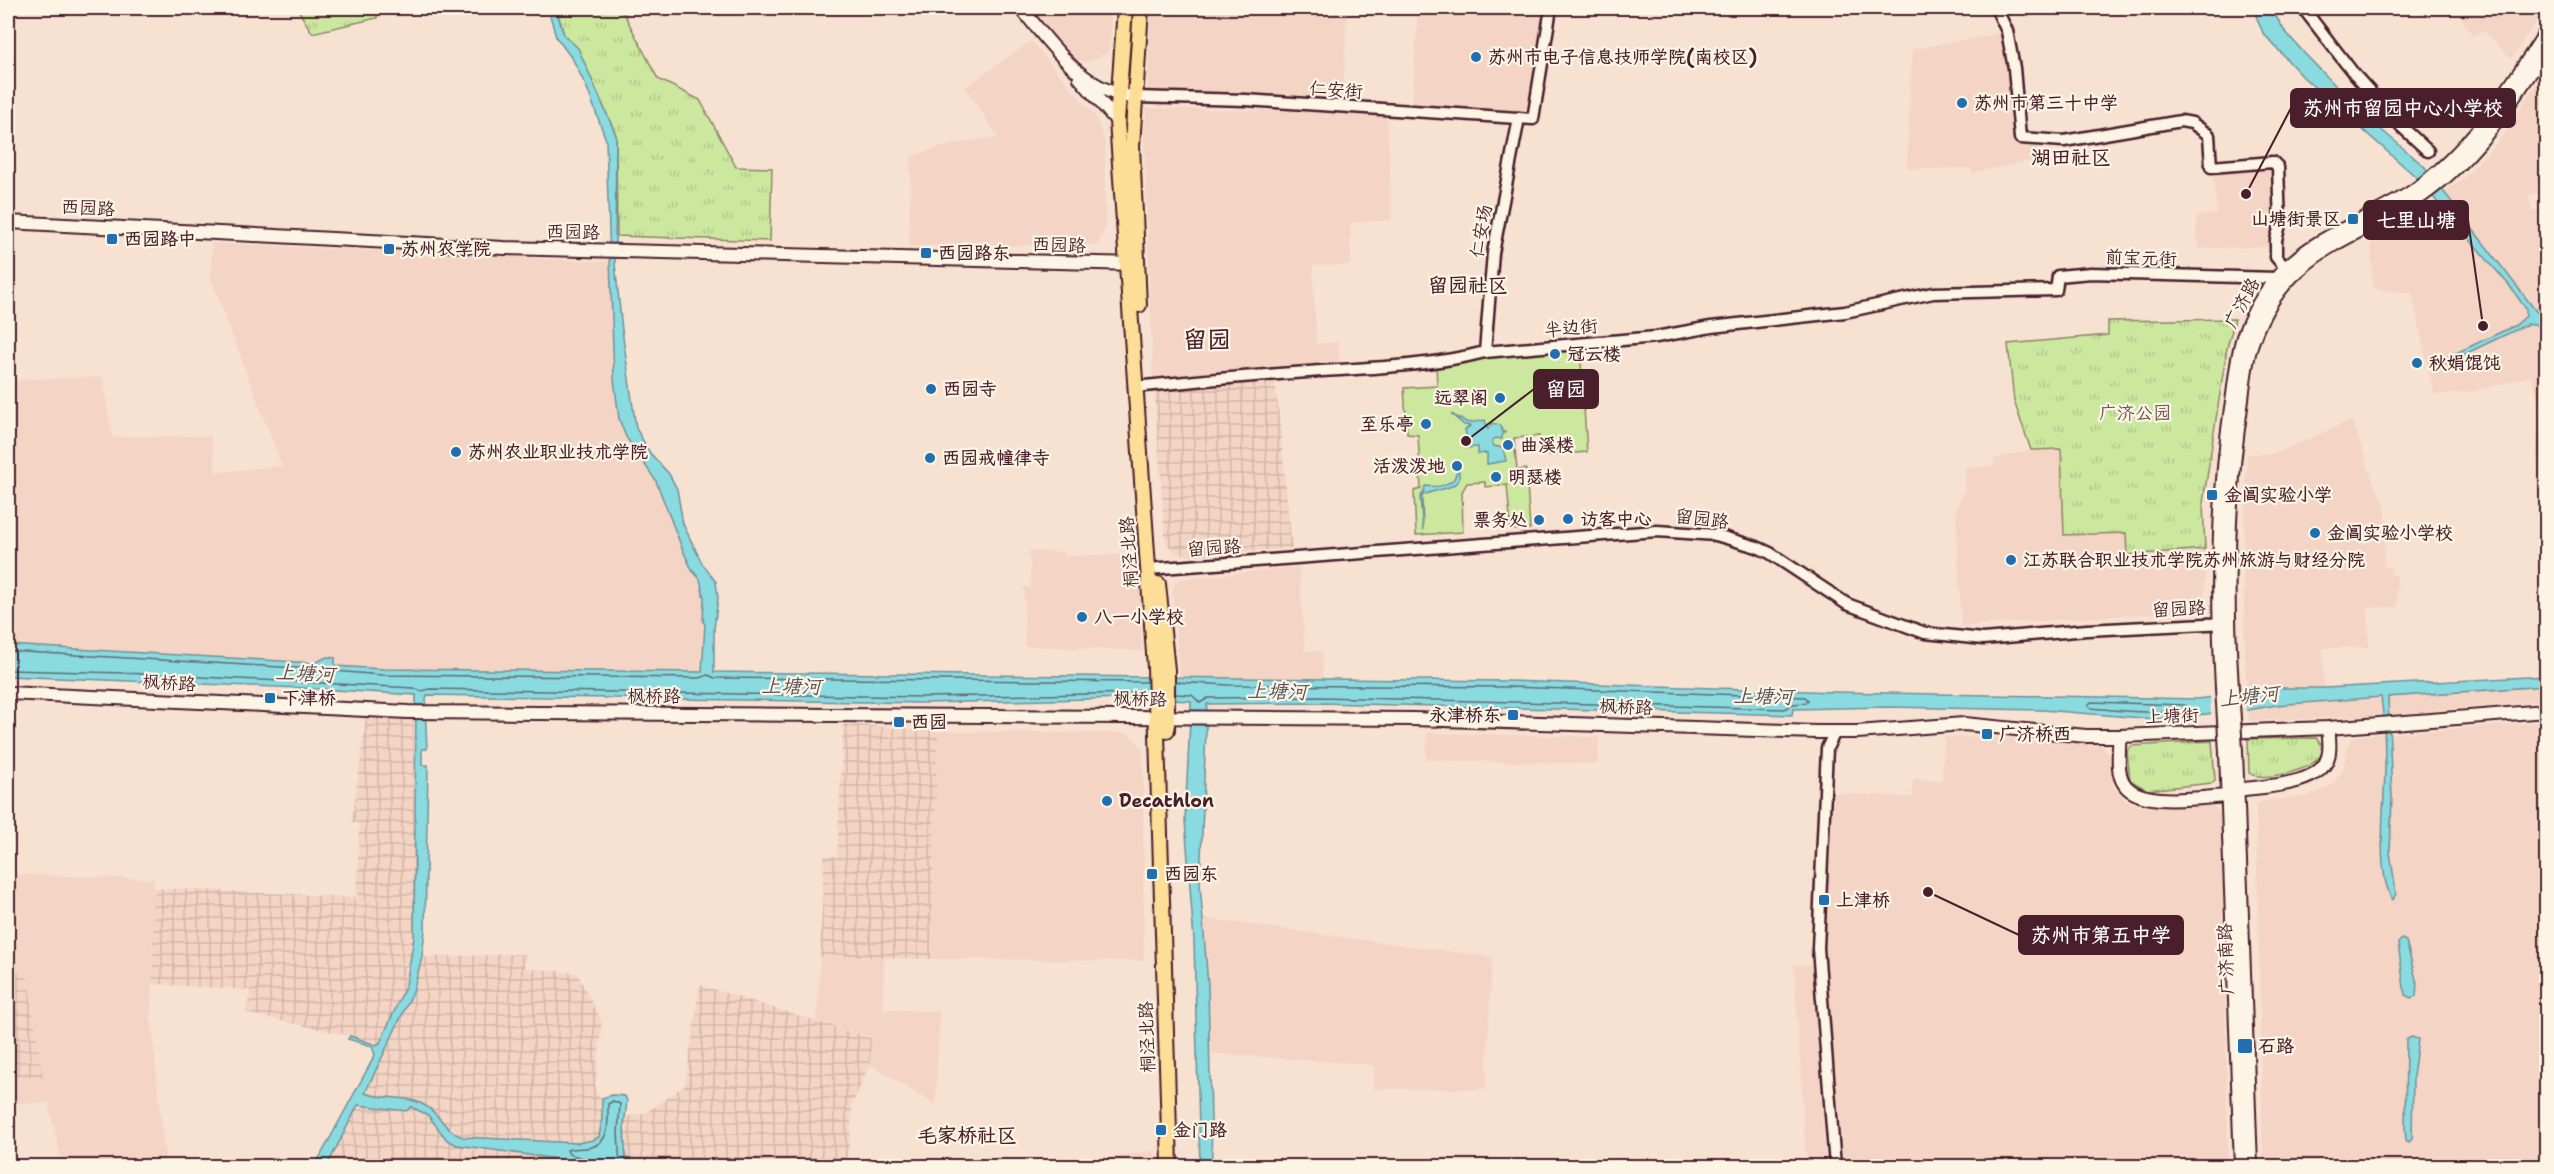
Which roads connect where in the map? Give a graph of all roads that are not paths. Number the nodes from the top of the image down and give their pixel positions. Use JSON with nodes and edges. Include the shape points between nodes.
{"nodes":[{"id":1,"x":1021,"y":8,"type":"edge"},
{"id":2,"x":1125,"y":8,"type":"edge"},
{"id":3,"x":1141,"y":8,"type":"edge"},
{"id":4,"x":1551,"y":8,"type":"edge"},
{"id":5,"x":1996,"y":8,"type":"edge"},
{"id":6,"x":2304,"y":8,"type":"edge"},
{"id":7,"x":2547,"y":32,"type":"edge"},
{"id":8,"x":2547,"y":49,"type":"edge"},
{"id":9,"x":1064,"y":58,"type":"junction"},
{"id":10,"x":1118,"y":96,"type":"junction"},
{"id":11,"x":1135,"y":97,"type":"junction"},
{"id":12,"x":1519,"y":118,"type":"junction"},
{"id":13,"x":1117,"y":121,"type":"junction"},
{"id":14,"x":2491,"y":122,"type":"junction"},
{"id":15,"x":2428,"y":151,"type":"dead end"},
{"id":16,"x":8,"y":222,"type":"edge"},
{"id":17,"x":1133,"y":265,"type":"junction"},
{"id":18,"x":2285,"y":276,"type":"junction"},
{"id":19,"x":2008,"y":292,"type":"joint"},
{"id":20,"x":1485,"y":352,"type":"junction"},
{"id":21,"x":1139,"y":387,"type":"junction"},
{"id":22,"x":1153,"y":569,"type":"junction"},
{"id":23,"x":2224,"y":623,"type":"junction"},
{"id":24,"x":8,"y":693,"type":"edge"},
{"id":25,"x":2547,"y":711,"type":"edge"},
{"id":26,"x":1162,"y":717,"type":"junction"},
{"id":27,"x":2328,"y":728,"type":"junction"},
{"id":28,"x":1835,"y":732,"type":"junction"},
{"id":29,"x":2119,"y":736,"type":"junction"},
{"id":30,"x":2231,"y":752,"type":"joint"},
{"id":31,"x":2233,"y":793,"type":"junction"},
{"id":32,"x":1170,"y":1167,"type":"edge"},
{"id":33,"x":1178,"y":1167,"type":"edge"},
{"id":34,"x":1835,"y":1167,"type":"edge"},
{"id":35,"x":2241,"y":1167,"type":"edge"},
{"id":36,"x":2251,"y":1167,"type":"edge"}],
"edges":[{"from":1,"to":9,"type":"main road"},
{"from":2,"to":10,"type":"main road","name":"桐泾北路"},
{"from":3,"to":11,"type":"main road","name":"桐泾北路"},
{"from":4,"to":12,"type":"street","name":"仁安街","via":[[1533,119]]},
{"from":5,"to":18,"type":"street","via":[[2007,31],[2014,68],[2020,138],[2064,141],[2181,120],[2209,135],[2211,167],[2273,162],[2278,167],[2280,225],[2276,257]]},
{"from":6,"to":15,"type":"street","via":[[2354,74]]},
{"from":7,"to":14,"type":"main road","name":"广济路"},
{"from":8,"to":14,"type":"main road","name":"广济路"},
{"from":9,"to":10,"type":"main road","via":[[1094,83]]},
{"from":9,"to":13,"type":"main road"},
{"from":10,"to":11,"type":"main road"},
{"from":10,"to":13,"type":"main road","name":"桐泾北路"},
{"from":11,"to":12,"type":"street","name":"仁安街","via":[[1246,100]]},
{"from":11,"to":17,"type":"main road","name":"桐泾北路"},
{"from":12,"to":20,"type":"street","name":"仁安场","via":[[1493,253]]},
{"from":13,"to":17,"type":"main road","name":"桐泾北路"},
{"from":14,"to":18,"type":"main road","name":"广济路","via":[[2473,151],[2440,182]]},
{"from":16,"to":17,"type":"main road","name":"西园路","via":[[504,248]]},
{"from":17,"to":21,"type":"main road","name":"桐泾北路"},
{"from":18,"to":19,"type":"street","name":"前宝元街","via":[[2091,273],[2058,276],[2056,290]]},
{"from":18,"to":23,"type":"main road","name":"广济路","via":[[2258,327],[2248,362],[2230,484]]},
{"from":19,"to":20,"type":"street","name":"半边街","via":[[1933,293],[1845,312],[1656,337]]},
{"from":20,"to":21,"type":"street","name":"半边街","via":[[1386,368]]},
{"from":21,"to":22,"type":"main road","name":"桐泾北路"},
{"from":22,"to":23,"type":"street","name":"留园路","via":[[1657,531],[1686,532],[1716,535],[1764,550],[1847,604],[1925,633],[1983,639]]},
{"from":22,"to":26,"type":"main road","name":"桐泾北路"},
{"from":23,"to":30,"type":"main road","name":"广济路","bridge":true},
{"from":24,"to":26,"type":"main road","name":"枫桥路","via":[[442,713]]},
{"from":25,"to":27,"type":"main road","name":"上塘街"},
{"from":26,"to":28,"type":"main road","name":"枫桥路","via":[[1413,719]]},
{"from":26,"to":32,"type":"main road","name":"桐泾北路"},
{"from":26,"to":33,"type":"main road","name":"桐泾北路"},
{"from":27,"to":29,"type":"main road","name":"上塘街"},
{"from":27,"to":31,"type":"main road","via":[[2328,757],[2317,773]]},
{"from":28,"to":29,"type":"main road","name":"上塘街","via":[[1965,724]]},
{"from":28,"to":34,"type":"street","via":[[1827,748],[1818,948]]},
{"from":29,"to":31,"type":"main road","via":[[2121,777],[2136,794],[2153,799]]},
{"from":30,"to":31,"type":"main road","name":"广济南路"},
{"from":31,"to":35,"type":"main road","name":"广济南路"},
{"from":31,"to":36,"type":"main road","name":"广济南路"}]}
